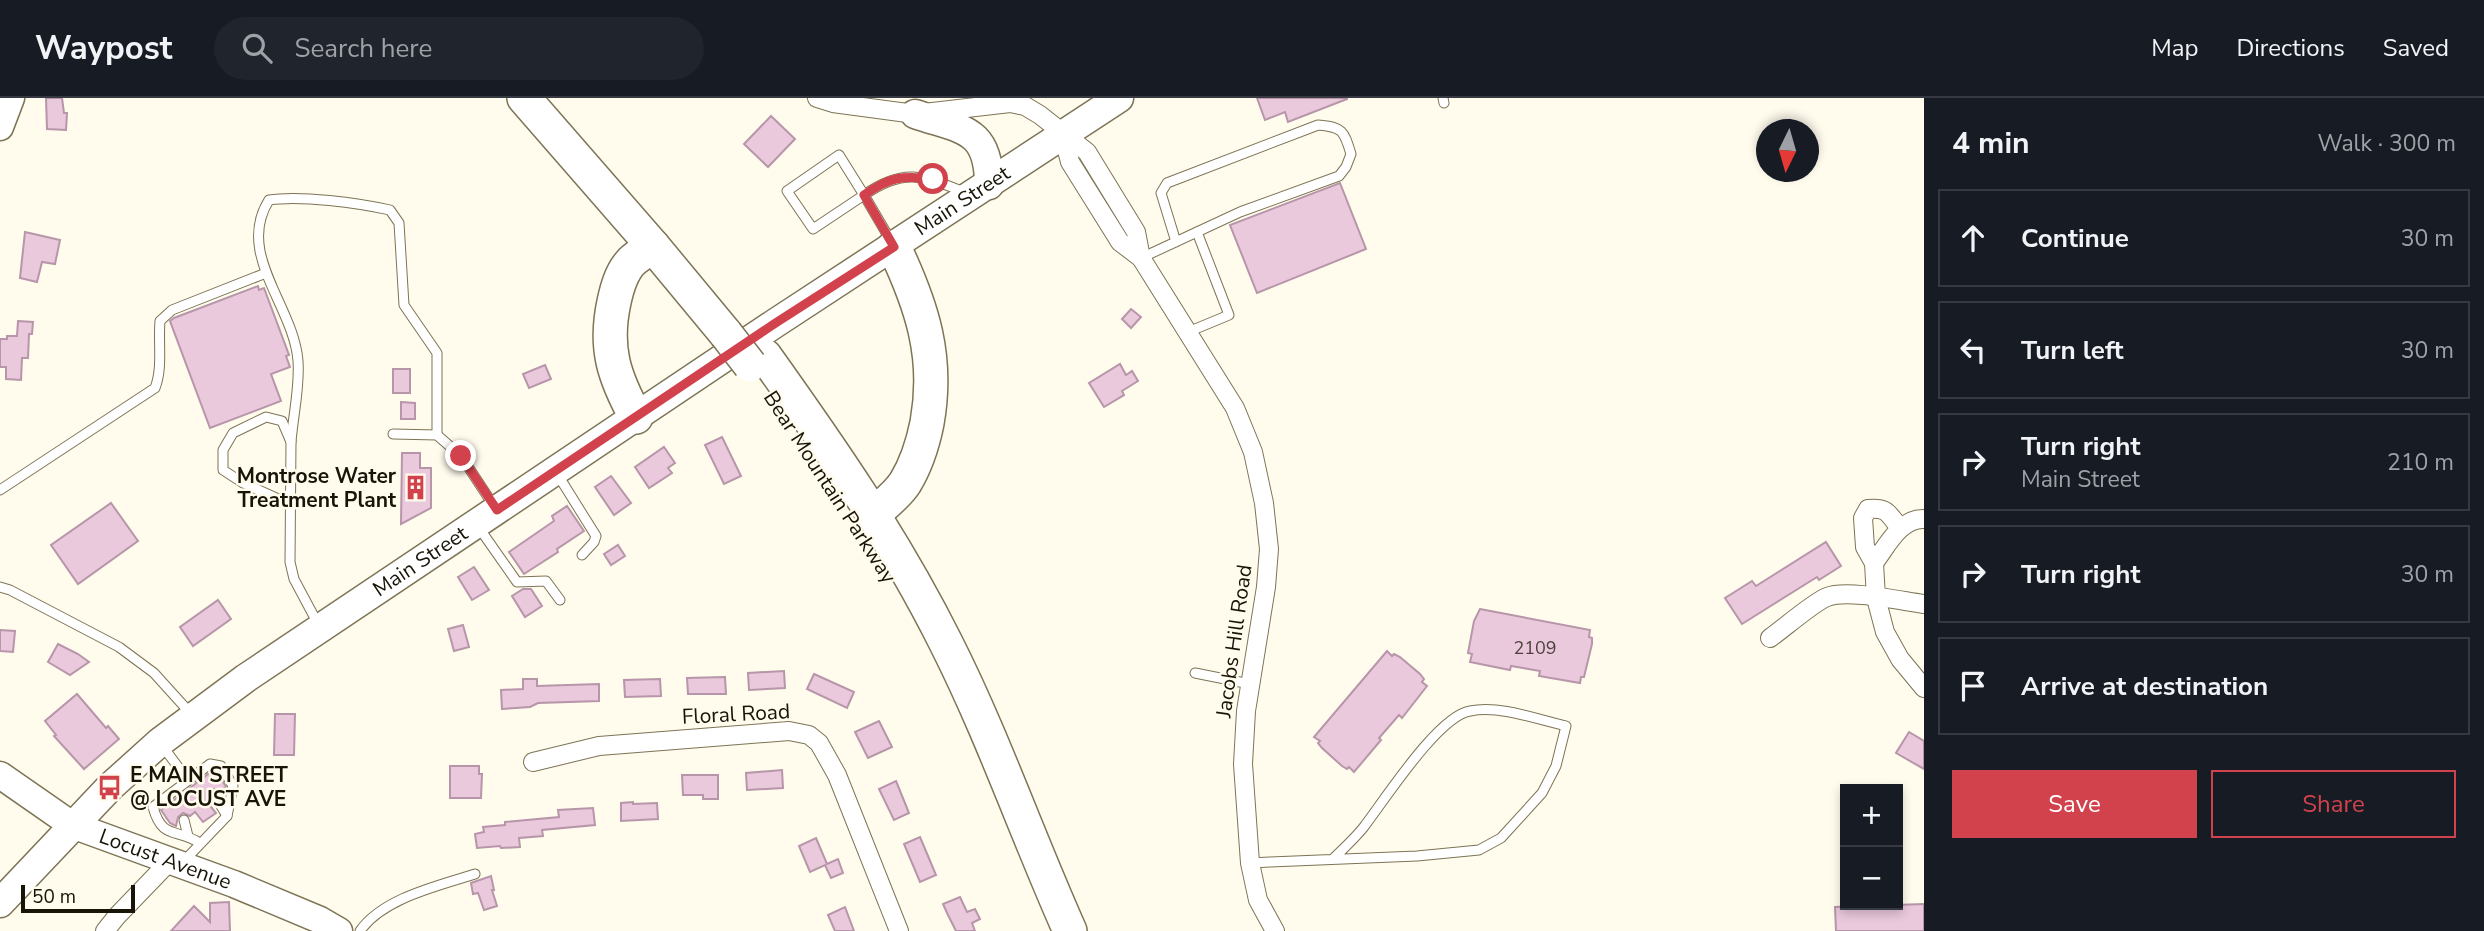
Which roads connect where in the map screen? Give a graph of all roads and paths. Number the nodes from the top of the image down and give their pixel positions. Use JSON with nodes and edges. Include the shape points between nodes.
{"nodes":[{"id":1,"x":11,"y":98,"type":"edge"},
{"id":2,"x":524,"y":98,"type":"edge"},
{"id":3,"x":547,"y":98,"type":"edge"},
{"id":4,"x":817,"y":98,"type":"edge"},
{"id":5,"x":1119,"y":98,"type":"edge"},
{"id":6,"x":915,"y":114,"type":"junction"},
{"id":7,"x":0,"y":127,"type":"edge"},
{"id":8,"x":1063,"y":135,"type":"junction"},
{"id":9,"x":588,"y":170,"type":"junction"},
{"id":10,"x":980,"y":190,"type":"junction"},
{"id":11,"x":864,"y":195,"type":"junction"},
{"id":12,"x":1197,"y":232,"type":"junction"},
{"id":13,"x":1176,"y":242,"type":"junction"},
{"id":14,"x":653,"y":246,"type":"junction"},
{"id":15,"x":894,"y":247,"type":"junction"},
{"id":16,"x":1141,"y":258,"type":"junction"},
{"id":17,"x":266,"y":273,"type":"junction"},
{"id":18,"x":617,"y":289,"type":"junction"},
{"id":19,"x":733,"y":329,"type":"junction"},
{"id":20,"x":1188,"y":332,"type":"junction"},
{"id":21,"x":757,"y":360,"type":"junction"},
{"id":22,"x":636,"y":416,"type":"junction"},
{"id":23,"x":393,"y":435,"type":"dead end"},
{"id":24,"x":437,"y":435,"type":"junction"},
{"id":25,"x":291,"y":442,"type":"junction"},
{"id":26,"x":555,"y":471,"type":"junction"},
{"id":27,"x":0,"y":490,"type":"edge"},
{"id":28,"x":292,"y":505,"type":"junction"},
{"id":29,"x":875,"y":513,"type":"junction"},
{"id":30,"x":486,"y":517,"type":"junction"},
{"id":31,"x":1924,"y":519,"type":"edge"},
{"id":32,"x":1900,"y":528,"type":"junction"},
{"id":33,"x":582,"y":555,"type":"dead end"},
{"id":34,"x":1874,"y":563,"type":"junction"},
{"id":35,"x":0,"y":587,"type":"edge"},
{"id":36,"x":1876,"y":598,"type":"junction"},
{"id":37,"x":560,"y":600,"type":"dead end"},
{"id":38,"x":1924,"y":604,"type":"edge"},
{"id":39,"x":320,"y":628,"type":"junction"},
{"id":40,"x":1770,"y":638,"type":"dead end"},
{"id":41,"x":1195,"y":673,"type":"dead end"},
{"id":42,"x":1250,"y":684,"type":"junction"},
{"id":43,"x":1924,"y":688,"type":"edge"},
{"id":44,"x":193,"y":716,"type":"junction"},
{"id":45,"x":160,"y":742,"type":"junction"},
{"id":46,"x":533,"y":762,"type":"dead end"},
{"id":47,"x":0,"y":775,"type":"edge"},
{"id":48,"x":187,"y":779,"type":"junction"},
{"id":49,"x":215,"y":796,"type":"dead end"},
{"id":50,"x":227,"y":816,"type":"junction"},
{"id":51,"x":184,"y":821,"type":"dead end"},
{"id":52,"x":72,"y":825,"type":"junction"},
{"id":53,"x":188,"y":835,"type":"junction"},
{"id":54,"x":200,"y":843,"type":"junction"},
{"id":55,"x":1333,"y":859,"type":"junction"},
{"id":56,"x":175,"y":863,"type":"junction"},
{"id":57,"x":1250,"y":863,"type":"junction"},
{"id":58,"x":475,"y":873,"type":"dead end"},
{"id":59,"x":0,"y":903,"type":"edge"},
{"id":60,"x":105,"y":931,"type":"edge"},
{"id":61,"x":339,"y":931,"type":"edge"},
{"id":62,"x":359,"y":931,"type":"edge"},
{"id":63,"x":899,"y":931,"type":"edge"},
{"id":64,"x":1049,"y":931,"type":"edge"},
{"id":65,"x":1070,"y":931,"type":"edge"},
{"id":66,"x":1275,"y":931,"type":"edge"}],
"edges":[{"from":1,"to":7,"type":"street"},
{"from":2,"to":9,"type":"highway","name":"Bear Mountain Parkway"},
{"from":3,"to":19,"type":"highway","name":"Bear Mountain Parkway","via":[[667,235]]},
{"from":4,"to":6,"type":"street","name":"Jacobs Hill Road"},
{"from":5,"to":8,"type":"main road","name":"Main Street"},
{"from":6,"to":8,"type":"street","name":"Jacobs Hill Road","via":[[1010,103],[1040,115]]},
{"from":6,"to":10,"type":"main road","via":[[976,138],[987,155]]},
{"from":8,"to":10,"type":"main road","name":"Main Street"},
{"from":8,"to":16,"type":"street","name":"Jacobs Hill Road","via":[[1087,152],[1136,232]]},
{"from":9,"to":14,"type":"highway","name":"Bear Mountain Parkway"},
{"from":9,"to":18,"type":"highway","via":[[615,234]]},
{"from":10,"to":11,"type":"lane","via":[[910,176],[885,180]]},
{"from":10,"to":15,"type":"main road","name":"Main Street"},
{"from":11,"to":11,"type":"lane","via":[[813,229],[787,191],[822,173],[839,155]]},
{"from":11,"to":15,"type":"lane"},
{"from":12,"to":13,"type":"lane"},
{"from":12,"to":13,"type":"lane","via":[[1339,176],[1351,154],[1345,135],[1336,127],[1318,125],[1167,183],[1161,193]]},
{"from":12,"to":20,"type":"lane","via":[[1229,315]]},
{"from":13,"to":16,"type":"lane"},
{"from":14,"to":18,"type":"highway","via":[[632,262]]},
{"from":14,"to":19,"type":"highway","name":"Bear Mountain Parkway"},
{"from":15,"to":22,"type":"main road","name":"Main Street"},
{"from":15,"to":29,"type":"highway","via":[[927,334],[930,402],[911,472],[899,491]]},
{"from":16,"to":20,"type":"street","name":"Jacobs Hill Road"},
{"from":17,"to":24,"type":"lane","via":[[259,249],[259,216],[269,200],[283,197],[390,210],[399,223],[404,304],[437,353]]},
{"from":17,"to":25,"type":"lane","via":[[293,334],[298,362]]},
{"from":17,"to":27,"type":"lane","via":[[172,310],[160,321],[161,374],[155,388]]},
{"from":18,"to":22,"type":"highway","via":[[610,353],[617,380]]},
{"from":19,"to":21,"type":"highway","name":"Bear Mountain Parkway","bridge":true},
{"from":20,"to":42,"type":"street","name":"Jacobs Hill Road","via":[[1235,408],[1253,452],[1264,503],[1269,549]]},
{"from":21,"to":29,"type":"highway","name":"Bear Mountain Parkway","via":[[835,454]]},
{"from":21,"to":64,"type":"highway","name":"Bear Mountain Parkway","via":[[859,524],[923,639],[979,758]]},
{"from":22,"to":26,"type":"main road","name":"Main Street"},
{"from":23,"to":24,"type":"lane"},
{"from":24,"to":30,"type":"lane","via":[[461,456]]},
{"from":25,"to":28,"type":"lane"},
{"from":25,"to":28,"type":"lane","via":[[282,421],[266,417],[233,433],[223,450],[223,470]]},
{"from":26,"to":30,"type":"main road","name":"Main Street"},
{"from":26,"to":33,"type":"lane","via":[[596,536]]},
{"from":28,"to":39,"type":"lane","via":[[290,562]]},
{"from":29,"to":65,"type":"highway","name":"Bear Mountain Parkway","via":[[971,695]]},
{"from":30,"to":37,"type":"lane","via":[[517,582],[546,581]]},
{"from":30,"to":39,"type":"main road","name":"Main Street"},
{"from":31,"to":32,"type":"street","via":[[1914,519]]},
{"from":32,"to":34,"type":"street"},
{"from":32,"to":34,"type":"street","via":[[1885,510],[1868,509],[1863,518],[1865,547]]},
{"from":34,"to":36,"type":"street"},
{"from":35,"to":44,"type":"lane","via":[[119,647],[153,673]]},
{"from":36,"to":38,"type":"street"},
{"from":36,"to":40,"type":"street","via":[[1854,593],[1827,597]]},
{"from":36,"to":43,"type":"street","via":[[1885,632]]},
{"from":39,"to":44,"type":"main road","name":"Main Street"},
{"from":41,"to":42,"type":"lane"},
{"from":42,"to":57,"type":"street","name":"Jacobs Hill Road","via":[[1243,764]]},
{"from":44,"to":45,"type":"main road","name":"Main Street"},
{"from":45,"to":48,"type":"lane"},
{"from":45,"to":52,"type":"main road","name":"Main Street"},
{"from":46,"to":63,"type":"street","name":"Floral Road","via":[[599,746],[789,731],[809,735],[819,743],[837,775]]},
{"from":47,"to":52,"type":"street","name":"Locust Avenue"},
{"from":48,"to":50,"type":"lane","via":[[210,764],[221,766],[233,786]]},
{"from":48,"to":53,"type":"lane","via":[[153,807],[158,823],[170,832]]},
{"from":49,"to":50,"type":"lane"},
{"from":50,"to":54,"type":"lane"},
{"from":51,"to":53,"type":"lane"},
{"from":52,"to":56,"type":"street","name":"Locust Avenue"},
{"from":52,"to":59,"type":"main road","name":"Main Street"},
{"from":53,"to":54,"type":"lane"},
{"from":54,"to":56,"type":"lane"},
{"from":55,"to":55,"type":"lane","via":[[1432,738],[1454,718],[1490,709],[1566,726],[1556,766],[1542,793],[1501,838],[1479,850]]},
{"from":55,"to":57,"type":"lane"},
{"from":56,"to":60,"type":"street"},
{"from":56,"to":61,"type":"street","name":"Locust Avenue","via":[[259,894]]},
{"from":57,"to":66,"type":"street","name":"Jacobs Hill Road","via":[[1258,900]]},
{"from":58,"to":62,"type":"lane","via":[[382,909]]}]}
